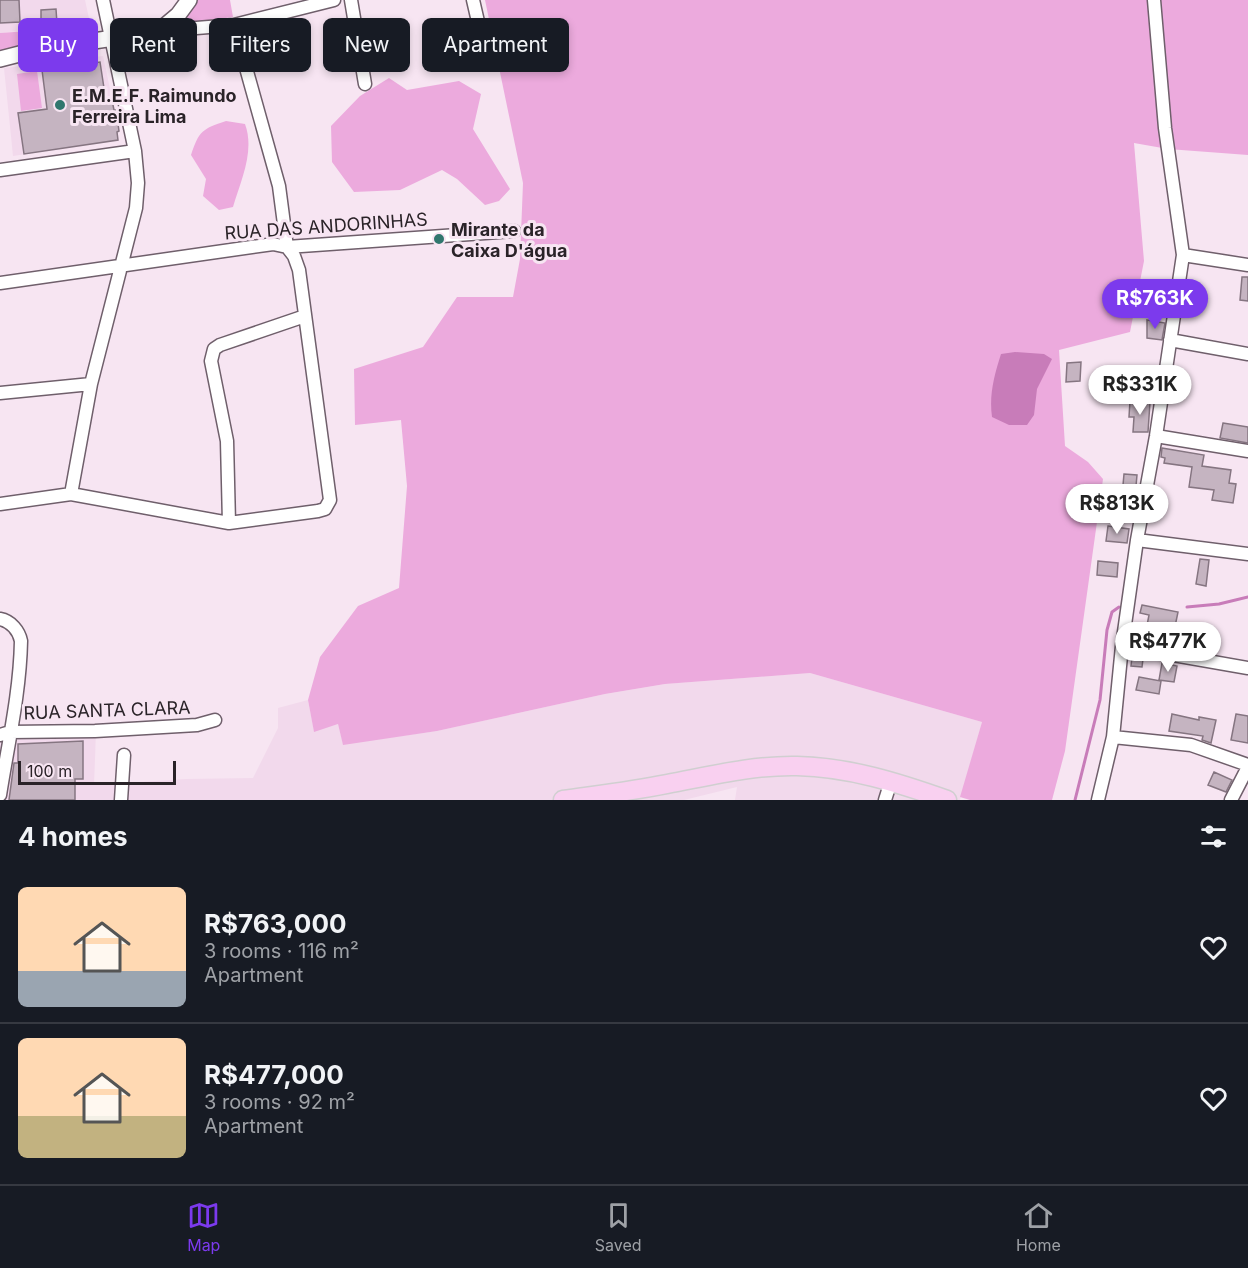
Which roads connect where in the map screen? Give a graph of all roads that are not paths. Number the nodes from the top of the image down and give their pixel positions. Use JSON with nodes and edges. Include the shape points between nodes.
{"nodes":[{"id":1,"x":103,"y":0,"type":"edge"},
{"id":2,"x":189,"y":0,"type":"edge"},
{"id":3,"x":334,"y":0,"type":"edge"},
{"id":4,"x":351,"y":0,"type":"edge"},
{"id":5,"x":473,"y":0,"type":"edge"},
{"id":6,"x":1154,"y":0,"type":"edge"},
{"id":7,"x":174,"y":18,"type":"edge"},
{"id":8,"x":262,"y":18,"type":"edge"},
{"id":9,"x":477,"y":18,"type":"edge"},
{"id":10,"x":110,"y":34,"type":"edge"},
{"id":11,"x":110,"y":39,"type":"edge"},
{"id":12,"x":0,"y":58,"type":"edge"},
{"id":13,"x":118,"y":72,"type":"edge"},
{"id":14,"x":247,"y":72,"type":"edge"},
{"id":15,"x":365,"y":84,"type":"dead end"},
{"id":16,"x":135,"y":151,"type":"junction"},
{"id":17,"x":0,"y":170,"type":"edge"},
{"id":18,"x":514,"y":231,"type":"dead end"},
{"id":19,"x":287,"y":247,"type":"junction"},
{"id":20,"x":1183,"y":255,"type":"junction"},
{"id":21,"x":120,"y":265,"type":"junction"},
{"id":22,"x":1248,"y":265,"type":"edge"},
{"id":23,"x":0,"y":283,"type":"edge"},
{"id":24,"x":305,"y":316,"type":"junction"},
{"id":25,"x":1170,"y":340,"type":"junction"},
{"id":26,"x":1248,"y":354,"type":"edge"},
{"id":27,"x":91,"y":384,"type":"junction"},
{"id":28,"x":0,"y":393,"type":"edge"},
{"id":29,"x":1156,"y":436,"type":"junction"},
{"id":30,"x":1248,"y":451,"type":"edge"},
{"id":31,"x":71,"y":494,"type":"junction"},
{"id":32,"x":0,"y":504,"type":"edge"},
{"id":33,"x":229,"y":523,"type":"junction"},
{"id":34,"x":1137,"y":540,"type":"junction"},
{"id":35,"x":1248,"y":554,"type":"edge"},
{"id":36,"x":0,"y":619,"type":"edge"},
{"id":37,"x":1122,"y":646,"type":"junction"},
{"id":38,"x":1248,"y":668,"type":"edge"},
{"id":39,"x":215,"y":720,"type":"dead end"},
{"id":40,"x":5,"y":734,"type":"edge"},
{"id":41,"x":1113,"y":736,"type":"junction"},
{"id":42,"x":124,"y":755,"type":"dead end"},
{"id":43,"x":1248,"y":766,"type":"edge"},
{"id":44,"x":891,"y":782,"type":"junction"},
{"id":45,"x":634,"y":791,"type":"junction"},
{"id":46,"x":0,"y":795,"type":"edge"},
{"id":47,"x":121,"y":800,"type":"edge"},
{"id":48,"x":563,"y":800,"type":"edge"},
{"id":49,"x":602,"y":800,"type":"edge"},
{"id":50,"x":885,"y":800,"type":"edge"},
{"id":51,"x":948,"y":800,"type":"edge"},
{"id":52,"x":1098,"y":800,"type":"edge"},
{"id":53,"x":1231,"y":800,"type":"edge"}],
"edges":[{"from":1,"to":10,"type":"street"},
{"from":2,"to":7,"type":"street"},
{"from":3,"to":8,"type":"street"},
{"from":4,"to":15,"type":"street"},
{"from":5,"to":9,"type":"street"},
{"from":6,"to":20,"type":"street","via":[[1165,128]]},
{"from":11,"to":12,"type":"street"},
{"from":13,"to":16,"type":"street"},
{"from":14,"to":19,"type":"street","via":[[279,186]]},
{"from":16,"to":17,"type":"street"},
{"from":16,"to":21,"type":"street","via":[[136,208]]},
{"from":18,"to":19,"type":"street","name":"RUA DAS ANDORINHAS"},
{"from":19,"to":21,"type":"street","name":"RUA DAS ANDORINHAS","via":[[273,244]]},
{"from":19,"to":24,"type":"street","via":[[298,270]]},
{"from":20,"to":22,"type":"street"},
{"from":20,"to":25,"type":"street"},
{"from":21,"to":23,"type":"street","name":"RUA DAS ANDORINHAS"},
{"from":21,"to":27,"type":"street"},
{"from":24,"to":33,"type":"street","via":[[214,349],[211,361],[227,441]]},
{"from":24,"to":33,"type":"street","via":[[330,500],[318,511]]},
{"from":25,"to":26,"type":"street"},
{"from":25,"to":29,"type":"street"},
{"from":27,"to":28,"type":"street"},
{"from":27,"to":31,"type":"street"},
{"from":29,"to":30,"type":"street"},
{"from":29,"to":34,"type":"street"},
{"from":31,"to":32,"type":"street"},
{"from":31,"to":33,"type":"street"},
{"from":34,"to":35,"type":"street"},
{"from":34,"to":37,"type":"street"},
{"from":36,"to":40,"type":"street","via":[[16,630],[21,642],[13,719]]},
{"from":37,"to":38,"type":"street"},
{"from":37,"to":41,"type":"street"},
{"from":39,"to":40,"type":"street","name":"RUA SANTA CLARA","via":[[197,725]]},
{"from":40,"to":46,"type":"street"},
{"from":41,"to":43,"type":"street","via":[[1191,746]]},
{"from":41,"to":52,"type":"street"},
{"from":42,"to":47,"type":"street"},
{"from":43,"to":53,"type":"street"},
{"from":44,"to":45,"type":"main road","via":[[836,769],[781,766]]},
{"from":44,"to":50,"type":"street"},
{"from":44,"to":51,"type":"main road"},
{"from":45,"to":48,"type":"main road"},
{"from":45,"to":49,"type":"main road"}]}
